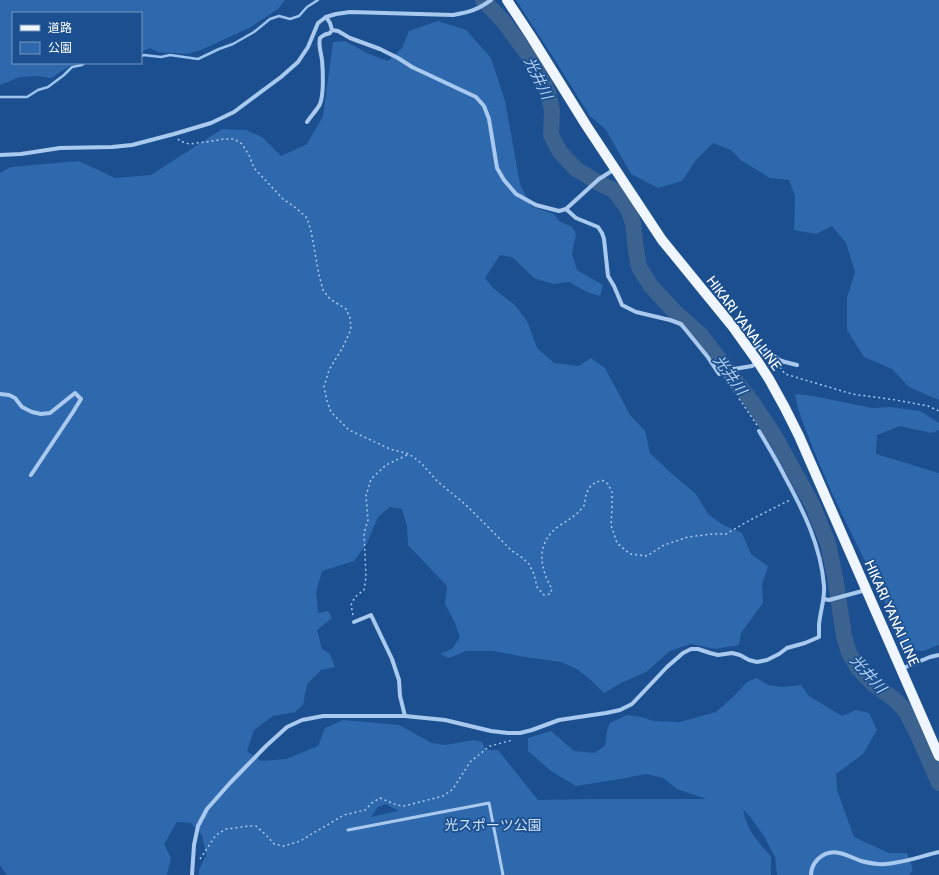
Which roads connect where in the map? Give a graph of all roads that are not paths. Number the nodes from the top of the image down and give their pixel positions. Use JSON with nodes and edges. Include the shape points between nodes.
{"nodes":[{"id":1,"x":491,"y":0,"type":"edge"},
{"id":2,"x":507,"y":0,"type":"edge"},
{"id":3,"x":326,"y":17,"type":"junction"},
{"id":4,"x":332,"y":30,"type":"junction"},
{"id":5,"x":307,"y":122,"type":"dead end"},
{"id":6,"x":0,"y":155,"type":"edge"},
{"id":7,"x":616,"y":169,"type":"junction"},
{"id":8,"x":566,"y":209,"type":"junction"},
{"id":9,"x":750,"y":350,"type":"junction"},
{"id":10,"x":758,"y":362,"type":"junction"},
{"id":11,"x":797,"y":365,"type":"dead end"},
{"id":12,"x":0,"y":394,"type":"edge"},
{"id":13,"x":759,"y":431,"type":"road end"},
{"id":14,"x":31,"y":475,"type":"dead end"},
{"id":15,"x":866,"y":590,"type":"junction"},
{"id":16,"x":824,"y":599,"type":"junction"},
{"id":17,"x":354,"y":622,"type":"road end"},
{"id":18,"x":939,"y":655,"type":"edge"},
{"id":19,"x":901,"y":669,"type":"junction"},
{"id":20,"x":405,"y":716,"type":"junction"},
{"id":21,"x":939,"y":756,"type":"edge"},
{"id":22,"x":348,"y":830,"type":"dead end"},
{"id":23,"x":939,"y":852,"type":"edge"},
{"id":24,"x":192,"y":875,"type":"edge"},
{"id":25,"x":503,"y":875,"type":"edge"},
{"id":26,"x":811,"y":875,"type":"edge"}],
"edges":[{"from":1,"to":3,"type":"street","via":[[480,8],[453,15],[350,12]]},
{"from":2,"to":7,"type":"main road","name":"HIKARI YANAI LINE"},
{"from":3,"to":4,"type":"street"},
{"from":3,"to":6,"type":"street","via":[[318,23],[308,47],[298,62],[234,112],[212,123],[132,145],[112,148],[60,148]]},
{"from":4,"to":5,"type":"street","via":[[320,38],[322,97]]},
{"from":4,"to":8,"type":"street","via":[[380,49],[476,97],[484,106],[489,118],[497,168],[504,180],[516,194],[536,204],[559,211]]},
{"from":7,"to":8,"type":"street","via":[[599,179]]},
{"from":7,"to":9,"type":"main road","name":"HIKARI YANAI LINE","via":[[662,240]]},
{"from":8,"to":10,"type":"street","via":[[576,218],[598,227],[602,233],[608,276],[622,305],[636,312],[681,324],[719,374],[752,366]]},
{"from":9,"to":10,"type":"main road","name":"HIKARI YANAI LINE"},
{"from":9,"to":11,"type":"street","via":[[758,346],[779,360]]},
{"from":10,"to":15,"type":"main road","name":"HIKARI YANAI LINE","via":[[799,436]]},
{"from":12,"to":14,"type":"street","via":[[10,395],[22,407],[41,414],[50,413],[75,393],[81,399]]},
{"from":13,"to":16,"type":"street","via":[[810,528],[822,571]]},
{"from":15,"to":16,"type":"street","via":[[829,600]]},
{"from":15,"to":19,"type":"main road","name":"HIKARI YANAI LINE"},
{"from":16,"to":20,"type":"street","via":[[819,637],[757,662],[732,653],[718,654],[691,649],[667,667],[632,704],[620,710],[559,720],[520,733],[491,731],[445,720]]},
{"from":17,"to":20,"type":"street","via":[[371,615],[392,659],[399,680]]},
{"from":18,"to":19,"type":"street"},
{"from":19,"to":21,"type":"main road","name":"HIKARI YANAI LINE"},
{"from":20,"to":24,"type":"street","via":[[323,716],[302,720],[287,727],[207,809],[198,826]]},
{"from":22,"to":25,"type":"lane","via":[[489,803]]},
{"from":23,"to":26,"type":"street","via":[[886,864],[874,864],[844,853],[833,852],[823,854],[815,862]]}]}
